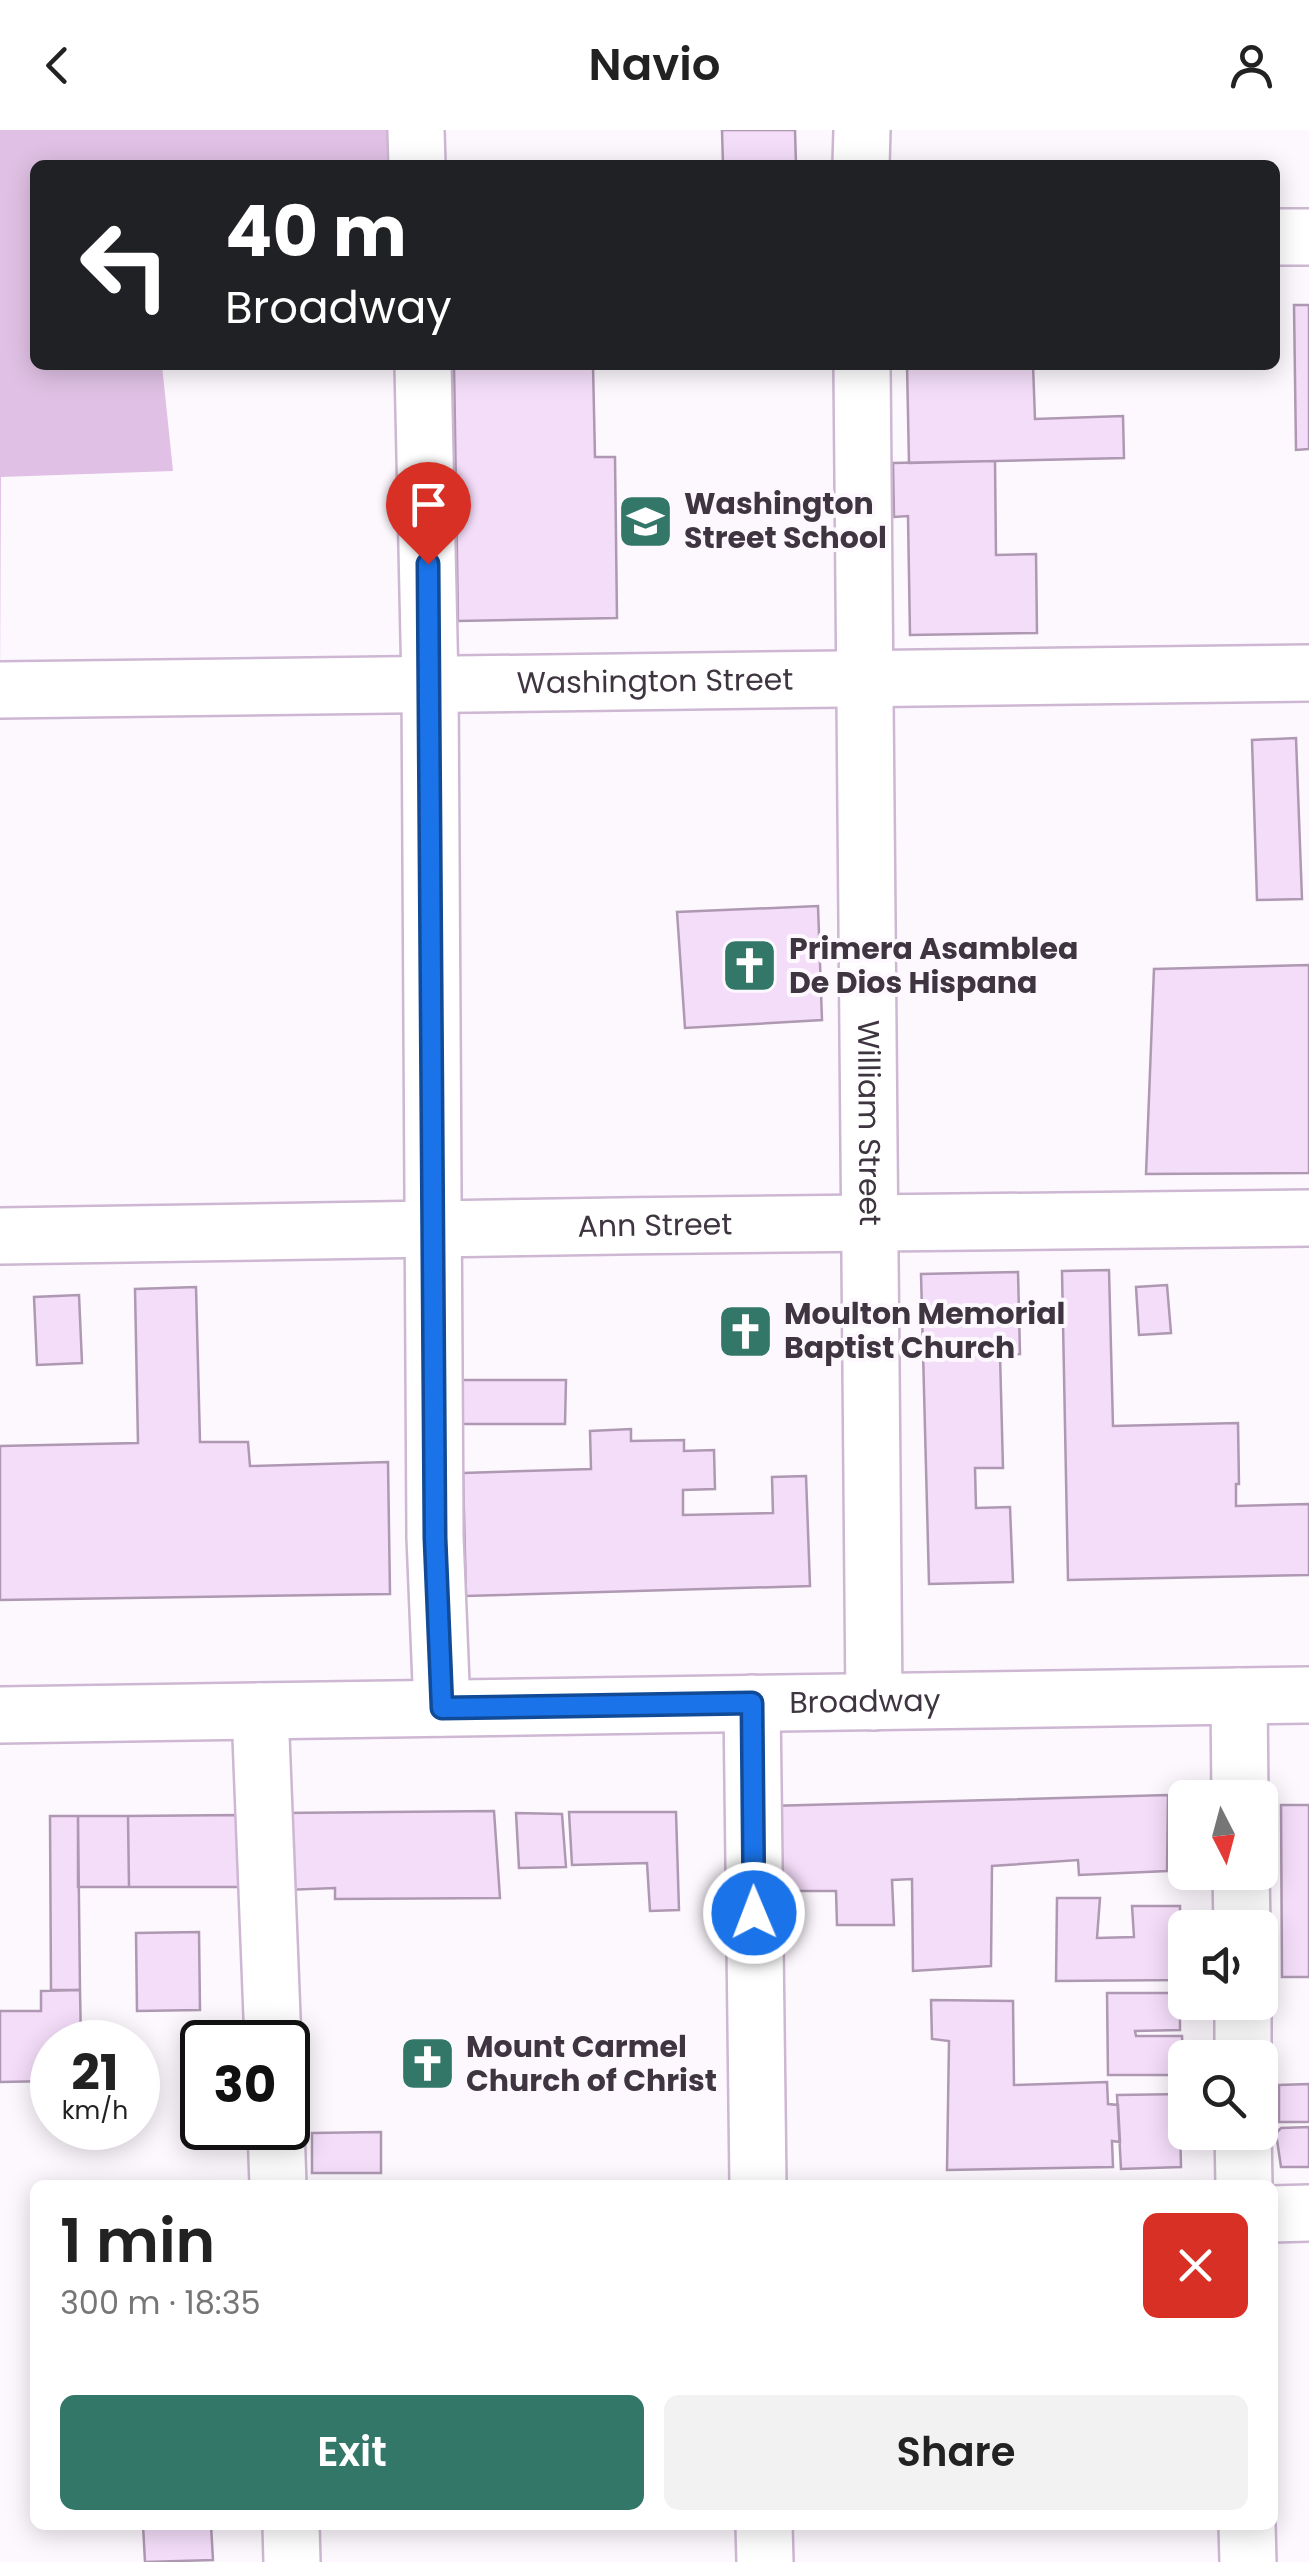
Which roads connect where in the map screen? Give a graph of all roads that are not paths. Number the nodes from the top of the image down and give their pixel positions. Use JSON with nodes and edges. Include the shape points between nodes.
{"nodes":[{"id":1,"x":416,"y":130,"type":"edge"},
{"id":2,"x":862,"y":130,"type":"edge"},
{"id":3,"x":418,"y":160,"type":"edge"},
{"id":4,"x":862,"y":160,"type":"edge"},
{"id":5,"x":1280,"y":237,"type":"edge"},
{"id":6,"x":1309,"y":237,"type":"edge"},
{"id":7,"x":423,"y":370,"type":"edge"},
{"id":8,"x":862,"y":370,"type":"edge"},
{"id":9,"x":1309,"y":673,"type":"edge"},
{"id":10,"x":866,"y":678,"type":"junction"},
{"id":11,"x":430,"y":684,"type":"junction"},
{"id":12,"x":0,"y":690,"type":"edge"},
{"id":13,"x":1309,"y":1218,"type":"edge"},
{"id":14,"x":868,"y":1220,"type":"junction"},
{"id":15,"x":433,"y":1230,"type":"junction"},
{"id":16,"x":0,"y":1236,"type":"edge"},
{"id":17,"x":1309,"y":1695,"type":"edge"},
{"id":18,"x":1238,"y":1696,"type":"junction"},
{"id":19,"x":874,"y":1702,"type":"junction"},
{"id":20,"x":752,"y":1703,"type":"junction"},
{"id":21,"x":442,"y":1708,"type":"junction"},
{"id":22,"x":260,"y":1711,"type":"junction"},
{"id":23,"x":0,"y":1714,"type":"edge"},
{"id":24,"x":1240,"y":1780,"type":"edge"},
{"id":25,"x":272,"y":2020,"type":"edge"},
{"id":26,"x":277,"y":2150,"type":"edge"},
{"id":27,"x":1243,"y":2150,"type":"edge"},
{"id":28,"x":278,"y":2180,"type":"edge"},
{"id":29,"x":758,"y":2180,"type":"edge"},
{"id":30,"x":1244,"y":2180,"type":"edge"},
{"id":31,"x":1309,"y":2213,"type":"edge"},
{"id":32,"x":1278,"y":2214,"type":"edge"},
{"id":33,"x":291,"y":2530,"type":"edge"},
{"id":34,"x":764,"y":2530,"type":"edge"},
{"id":35,"x":1247,"y":2530,"type":"edge"},
{"id":36,"x":292,"y":2562,"type":"edge"},
{"id":37,"x":765,"y":2562,"type":"edge"},
{"id":38,"x":1248,"y":2562,"type":"edge"}],
"edges":[{"from":1,"to":3,"type":"street"},
{"from":2,"to":4,"type":"street"},
{"from":5,"to":6,"type":"street"},
{"from":7,"to":11,"type":"street"},
{"from":8,"to":10,"type":"street","name":"William Street"},
{"from":9,"to":10,"type":"street","name":"Washington Street"},
{"from":10,"to":11,"type":"street","name":"Washington Street"},
{"from":10,"to":14,"type":"street","name":"William Street"},
{"from":11,"to":12,"type":"street","name":"Washington Street"},
{"from":11,"to":15,"type":"street"},
{"from":13,"to":14,"type":"street","name":"Ann Street"},
{"from":14,"to":15,"type":"street","name":"Ann Street"},
{"from":14,"to":19,"type":"street","name":"William Street"},
{"from":15,"to":16,"type":"street","name":"Ann Street"},
{"from":15,"to":21,"type":"street"},
{"from":17,"to":18,"type":"street","name":"Broadway"},
{"from":18,"to":19,"type":"street","name":"Broadway"},
{"from":18,"to":24,"type":"street"},
{"from":19,"to":20,"type":"street","name":"Broadway"},
{"from":20,"to":21,"type":"street","name":"Broadway"},
{"from":20,"to":29,"type":"street"},
{"from":21,"to":22,"type":"street","name":"Broadway"},
{"from":22,"to":23,"type":"street","name":"Broadway"},
{"from":22,"to":25,"type":"street"},
{"from":26,"to":28,"type":"street"},
{"from":27,"to":30,"type":"street"},
{"from":31,"to":32,"type":"street"},
{"from":33,"to":36,"type":"street"},
{"from":34,"to":37,"type":"street"},
{"from":35,"to":38,"type":"street"}]}
